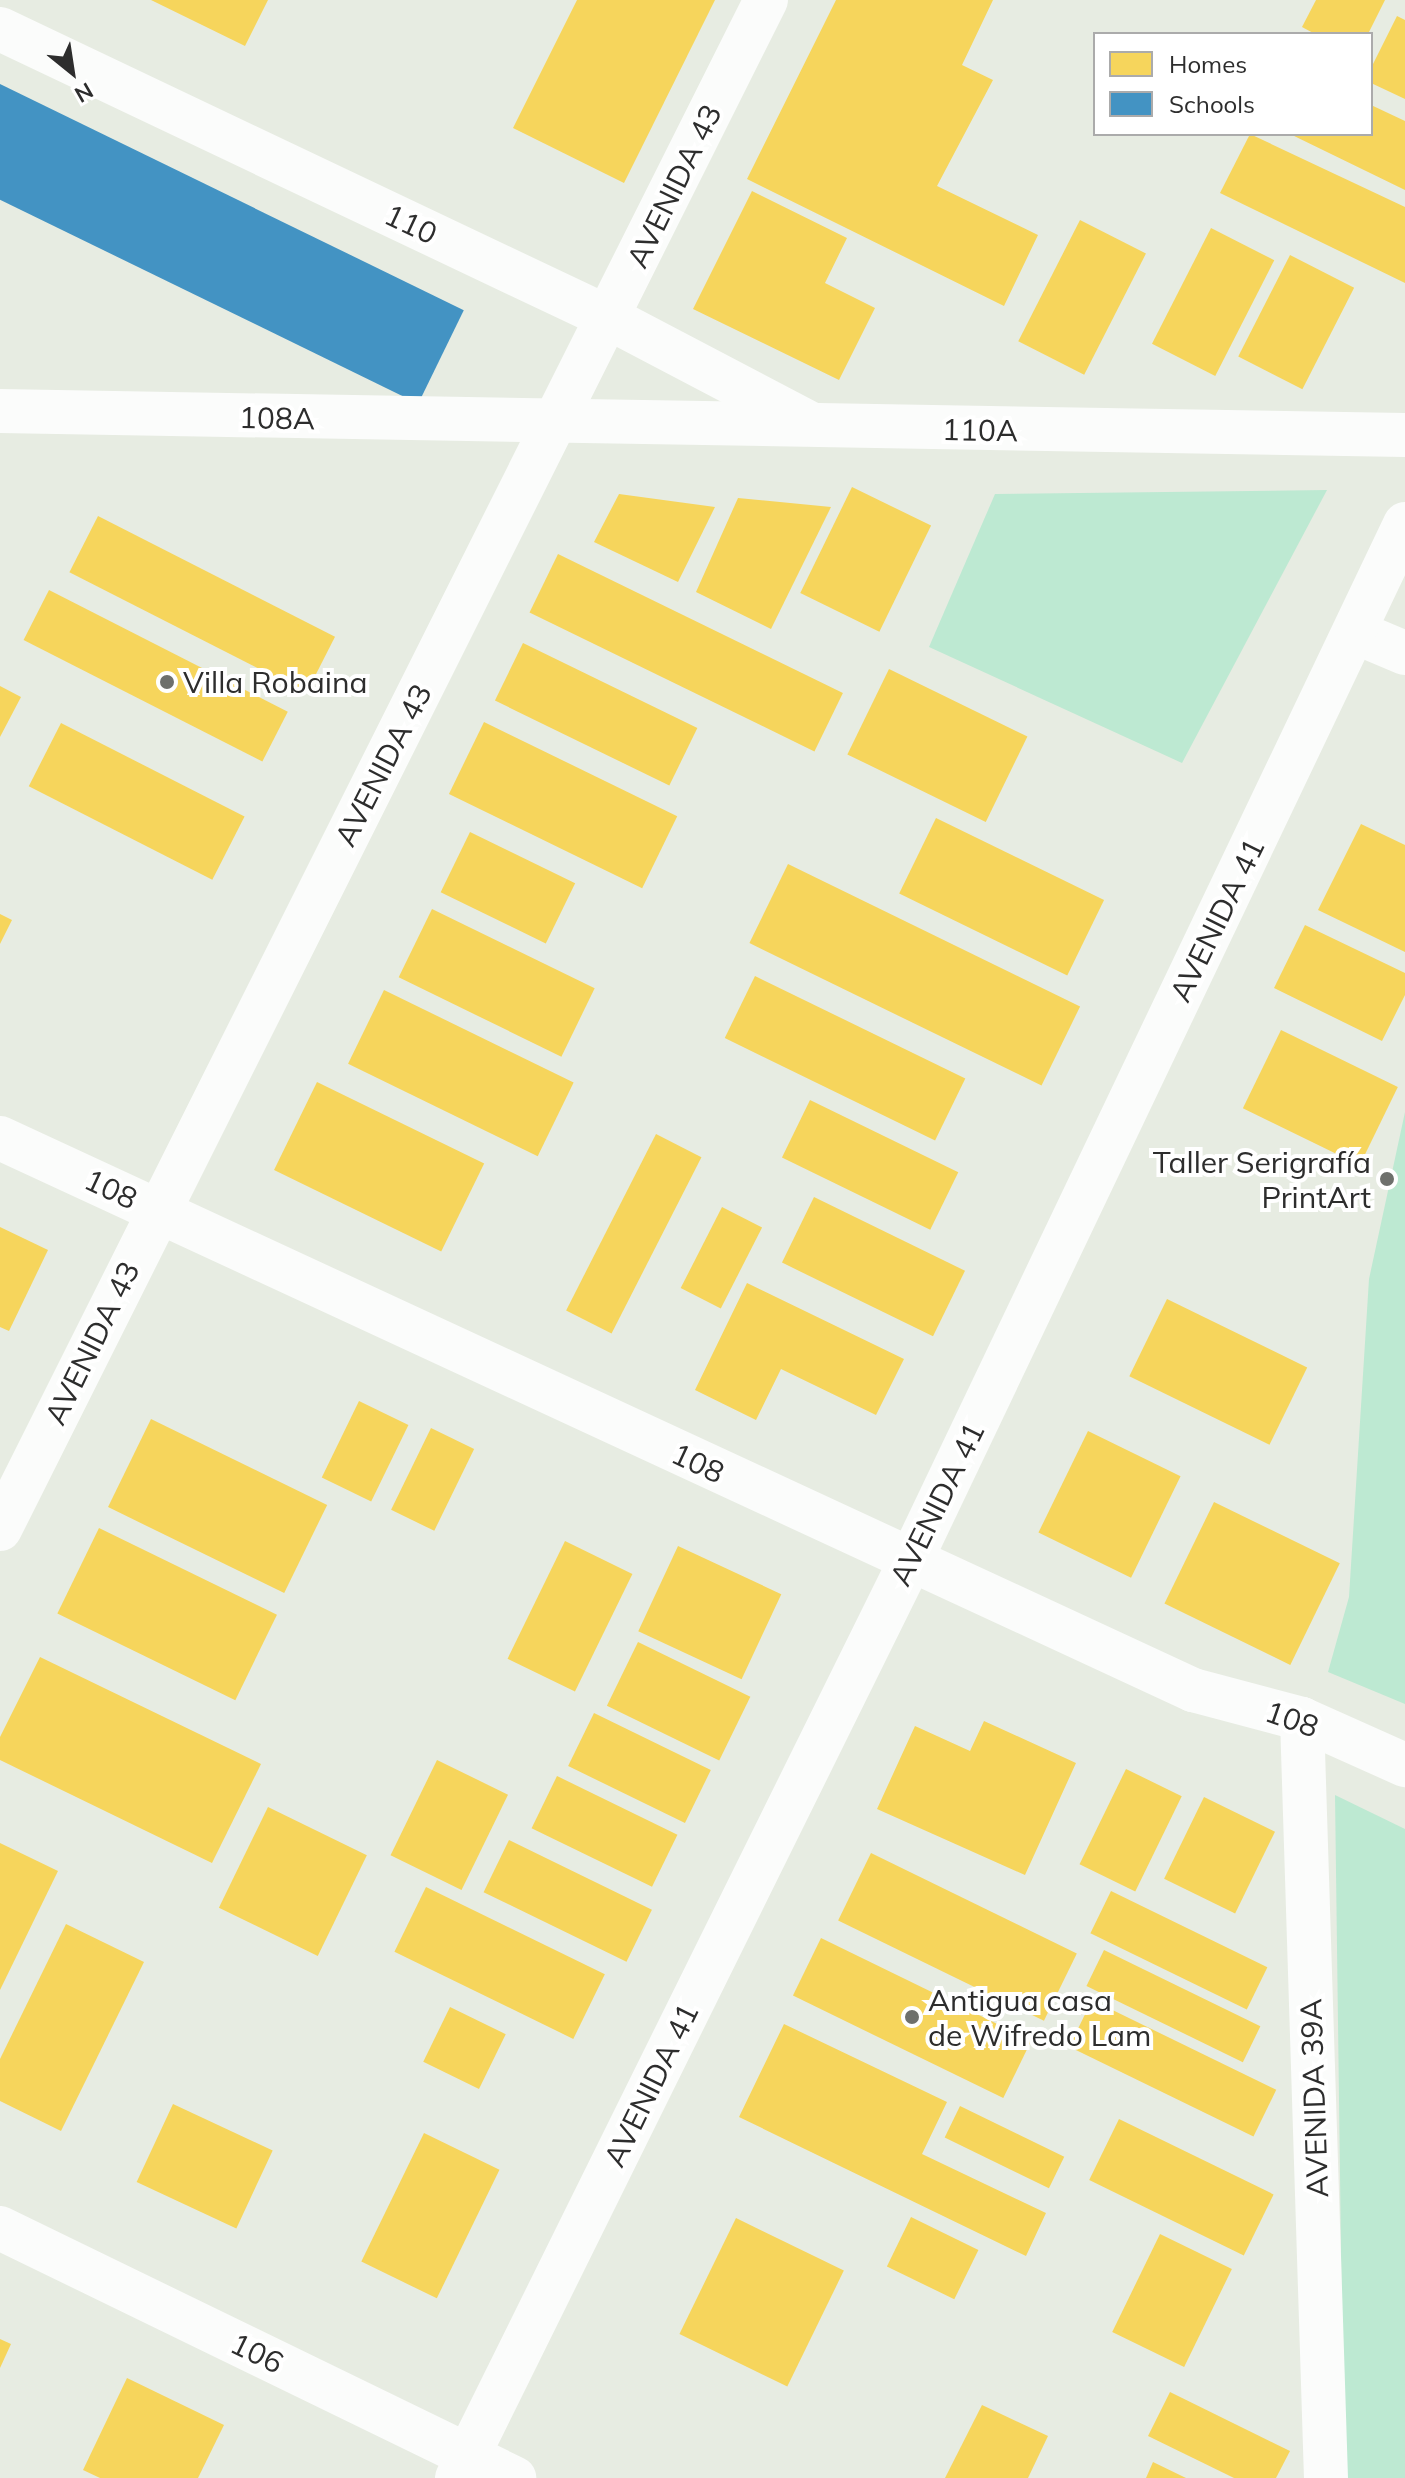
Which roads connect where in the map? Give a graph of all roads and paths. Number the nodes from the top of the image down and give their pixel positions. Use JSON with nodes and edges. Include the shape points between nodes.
{"nodes":[{"id":1,"x":766,"y":0,"type":"edge"},
{"id":2,"x":0,"y":29,"type":"edge"},
{"id":3,"x":609,"y":318,"type":"junction"},
{"id":4,"x":0,"y":411,"type":"edge"},
{"id":5,"x":555,"y":424,"type":"junction"},
{"id":6,"x":818,"y":428,"type":"junction"},
{"id":7,"x":1405,"y":435,"type":"edge"},
{"id":8,"x":1405,"y":524,"type":"edge"},
{"id":9,"x":1355,"y":632,"type":"junction"},
{"id":10,"x":1405,"y":653,"type":"edge"},
{"id":11,"x":0,"y":1138,"type":"edge"},
{"id":12,"x":157,"y":1210,"type":"junction"},
{"id":13,"x":0,"y":1529,"type":"edge"},
{"id":14,"x":910,"y":1562,"type":"junction"},
{"id":15,"x":1302,"y":1719,"type":"junction"},
{"id":16,"x":1405,"y":1765,"type":"edge"},
{"id":17,"x":0,"y":2228,"type":"edge"},
{"id":18,"x":463,"y":2467,"type":"edge"},
{"id":19,"x":514,"y":2478,"type":"edge"},
{"id":20,"x":1326,"y":2478,"type":"edge"}],
"edges":[{"from":1,"to":3,"type":"street","name":"AVENIDA 43"},
{"from":2,"to":3,"type":"street","name":"110"},
{"from":3,"to":5,"type":"street","name":"AVENIDA 43"},
{"from":3,"to":6,"type":"street","name":"110"},
{"from":4,"to":5,"type":"street","name":"108A"},
{"from":5,"to":6,"type":"street","name":"110A"},
{"from":5,"to":12,"type":"street","name":"AVENIDA 43"},
{"from":6,"to":7,"type":"street","name":"110A"},
{"from":8,"to":9,"type":"street","name":"AVENIDA 41"},
{"from":9,"to":10,"type":"street"},
{"from":9,"to":14,"type":"street","name":"AVENIDA 41"},
{"from":11,"to":12,"type":"street","name":"108"},
{"from":12,"to":13,"type":"street","name":"AVENIDA 43"},
{"from":12,"to":14,"type":"street","name":"108"},
{"from":14,"to":15,"type":"street","name":"108","via":[[1193,1690]]},
{"from":14,"to":18,"type":"street","name":"AVENIDA 41"},
{"from":15,"to":16,"type":"street","name":"108"},
{"from":15,"to":20,"type":"street","name":"AVENIDA 39A"},
{"from":17,"to":18,"type":"street","name":"106"},
{"from":18,"to":19,"type":"street","name":"106"}]}
